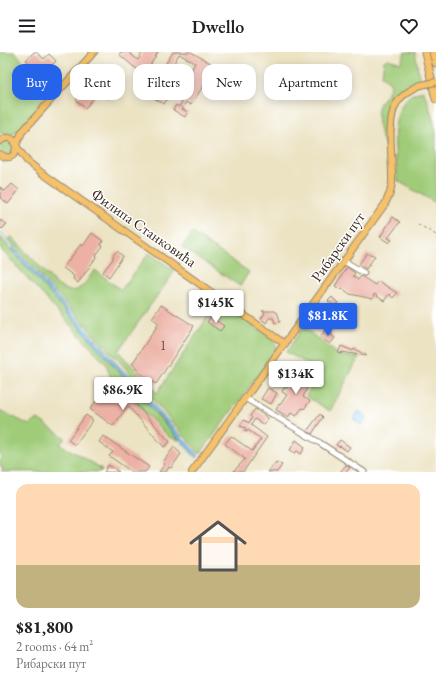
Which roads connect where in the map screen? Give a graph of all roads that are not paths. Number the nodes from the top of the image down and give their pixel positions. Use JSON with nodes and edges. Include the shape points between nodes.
{"nodes":[{"id":1,"x":94,"y":52,"type":"edge"},
{"id":2,"x":425,"y":52,"type":"edge"},
{"id":3,"x":433,"y":52,"type":"edge"},
{"id":4,"x":436,"y":63,"type":"edge"},
{"id":5,"x":436,"y":82,"type":"edge"},
{"id":6,"x":436,"y":99,"type":"edge"},
{"id":7,"x":22,"y":132,"type":"junction"},
{"id":8,"x":3,"y":138,"type":"edge"},
{"id":9,"x":16,"y":146,"type":"junction"},
{"id":10,"x":4,"y":157,"type":"edge"},
{"id":11,"x":27,"y":161,"type":"junction"},
{"id":12,"x":344,"y":261,"type":"junction"},
{"id":13,"x":364,"y":274,"type":"dead end"},
{"id":14,"x":285,"y":344,"type":"junction"},
{"id":15,"x":245,"y":398,"type":"junction"},
{"id":16,"x":192,"y":472,"type":"edge"},
{"id":17,"x":364,"y":472,"type":"edge"}],
"edges":[{"from":1,"to":7,"type":"main road"},
{"from":2,"to":6,"type":"highway"},
{"from":3,"to":4,"type":"highway"},
{"from":5,"to":12,"type":"main road","name":"Рибарски пут","bridge":true,"via":[[421,85],[407,92],[396,105],[391,123],[390,192],[385,204]]},
{"from":7,"to":8,"type":"main road"},
{"from":7,"to":9,"type":"main road"},
{"from":8,"to":9,"type":"main road","name":"Филипа Станковића","via":[[13,140]]},
{"from":9,"to":10,"type":"main road","via":[[15,153]]},
{"from":9,"to":11,"type":"main road","name":"Филипа Станковића"},
{"from":10,"to":11,"type":"main road","name":"Филипа Станковића"},
{"from":11,"to":14,"type":"main road","name":"Филипа Станковића"},
{"from":12,"to":13,"type":"street"},
{"from":12,"to":14,"type":"main road","name":"Рибарски пут"},
{"from":14,"to":15,"type":"main road","name":"Рибарски пут"},
{"from":15,"to":16,"type":"main road","name":"Рибарски пут"},
{"from":15,"to":17,"type":"street"}]}
